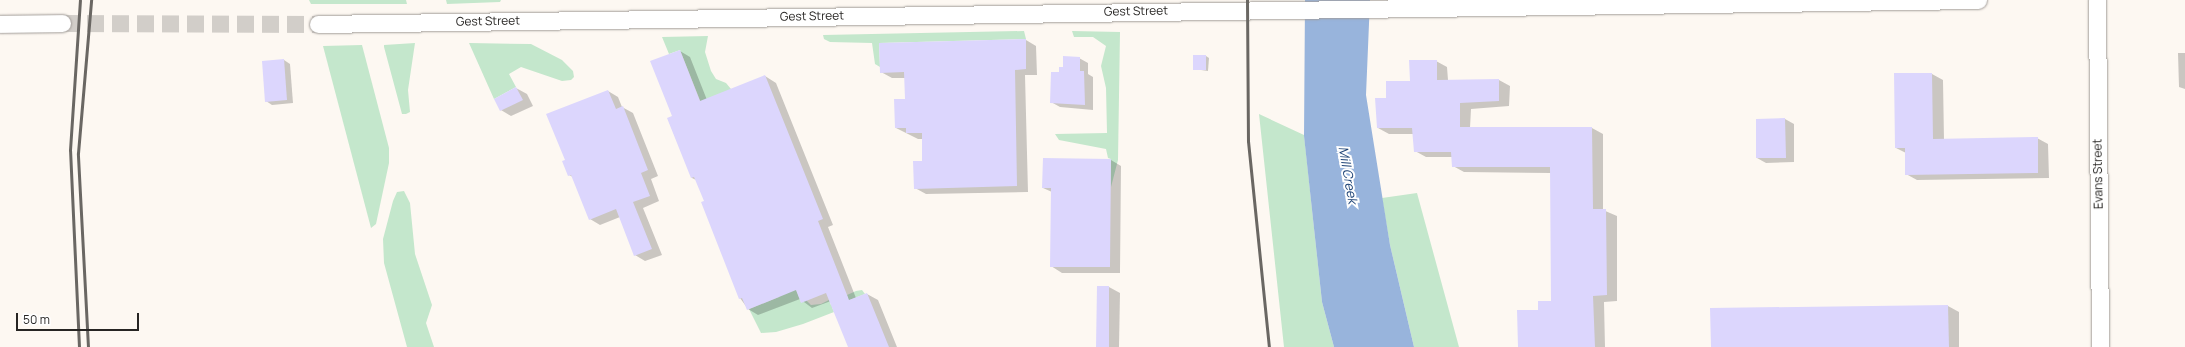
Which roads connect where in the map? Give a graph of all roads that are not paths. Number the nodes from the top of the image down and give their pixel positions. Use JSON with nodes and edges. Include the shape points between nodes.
{"nodes":[{"id":1,"x":1978,"y":0,"type":"edge"},
{"id":2,"x":2097,"y":0,"type":"edge"},
{"id":3,"x":0,"y":24,"type":"edge"},
{"id":4,"x":62,"y":24,"type":"tunnel mouth"},
{"id":5,"x":318,"y":24,"type":"tunnel mouth"},
{"id":6,"x":2100,"y":347,"type":"edge"}],
"edges":[{"from":1,"to":5,"type":"street","name":"Gest Street"},
{"from":2,"to":6,"type":"street","name":"Evans Street"},
{"from":3,"to":4,"type":"street"}]}
